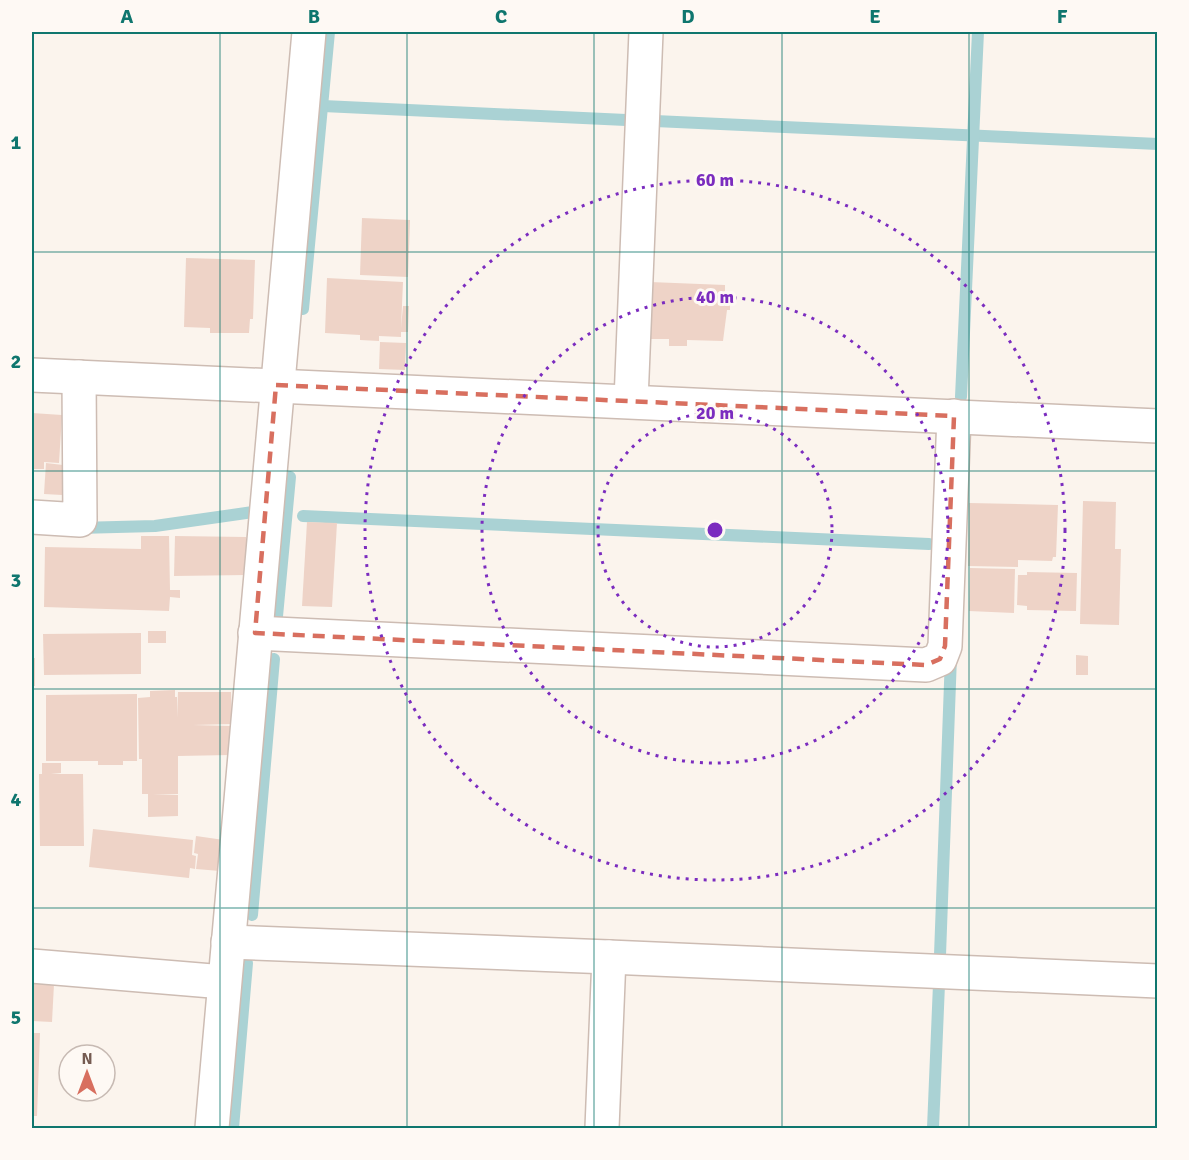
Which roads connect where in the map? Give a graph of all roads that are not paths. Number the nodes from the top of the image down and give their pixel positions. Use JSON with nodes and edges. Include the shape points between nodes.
{"nodes":[{"id":1,"x":309,"y":32,"type":"edge"},
{"id":2,"x":646,"y":32,"type":"edge"},
{"id":3,"x":32,"y":375,"type":"edge"},
{"id":4,"x":79,"y":377,"type":"junction"},
{"id":5,"x":276,"y":385,"type":"junction"},
{"id":6,"x":631,"y":401,"type":"junction"},
{"id":7,"x":954,"y":416,"type":"junction"},
{"id":8,"x":1158,"y":426,"type":"edge"},
{"id":9,"x":32,"y":517,"type":"edge"},
{"id":10,"x":255,"y":633,"type":"junction"},
{"id":11,"x":228,"y":942,"type":"junction"},
{"id":12,"x":609,"y":957,"type":"junction"},
{"id":13,"x":32,"y":966,"type":"edge"},
{"id":14,"x":1158,"y":981,"type":"edge"},
{"id":15,"x":224,"y":982,"type":"junction"},
{"id":16,"x":212,"y":1128,"type":"edge"},
{"id":17,"x":602,"y":1128,"type":"edge"}],
"edges":[{"from":1,"to":5,"type":"street"},
{"from":2,"to":6,"type":"street"},
{"from":3,"to":4,"type":"street"},
{"from":4,"to":5,"type":"street"},
{"from":4,"to":9,"type":"street","via":[[80,520]]},
{"from":5,"to":6,"type":"street"},
{"from":5,"to":10,"type":"street"},
{"from":6,"to":7,"type":"street"},
{"from":7,"to":8,"type":"street"},
{"from":7,"to":10,"type":"street","via":[[945,646],[940,659],[926,665]]},
{"from":10,"to":11,"type":"street"},
{"from":11,"to":12,"type":"street"},
{"from":11,"to":15,"type":"street"},
{"from":12,"to":14,"type":"street"},
{"from":12,"to":17,"type":"street"},
{"from":13,"to":15,"type":"street"},
{"from":15,"to":16,"type":"street"}]}
